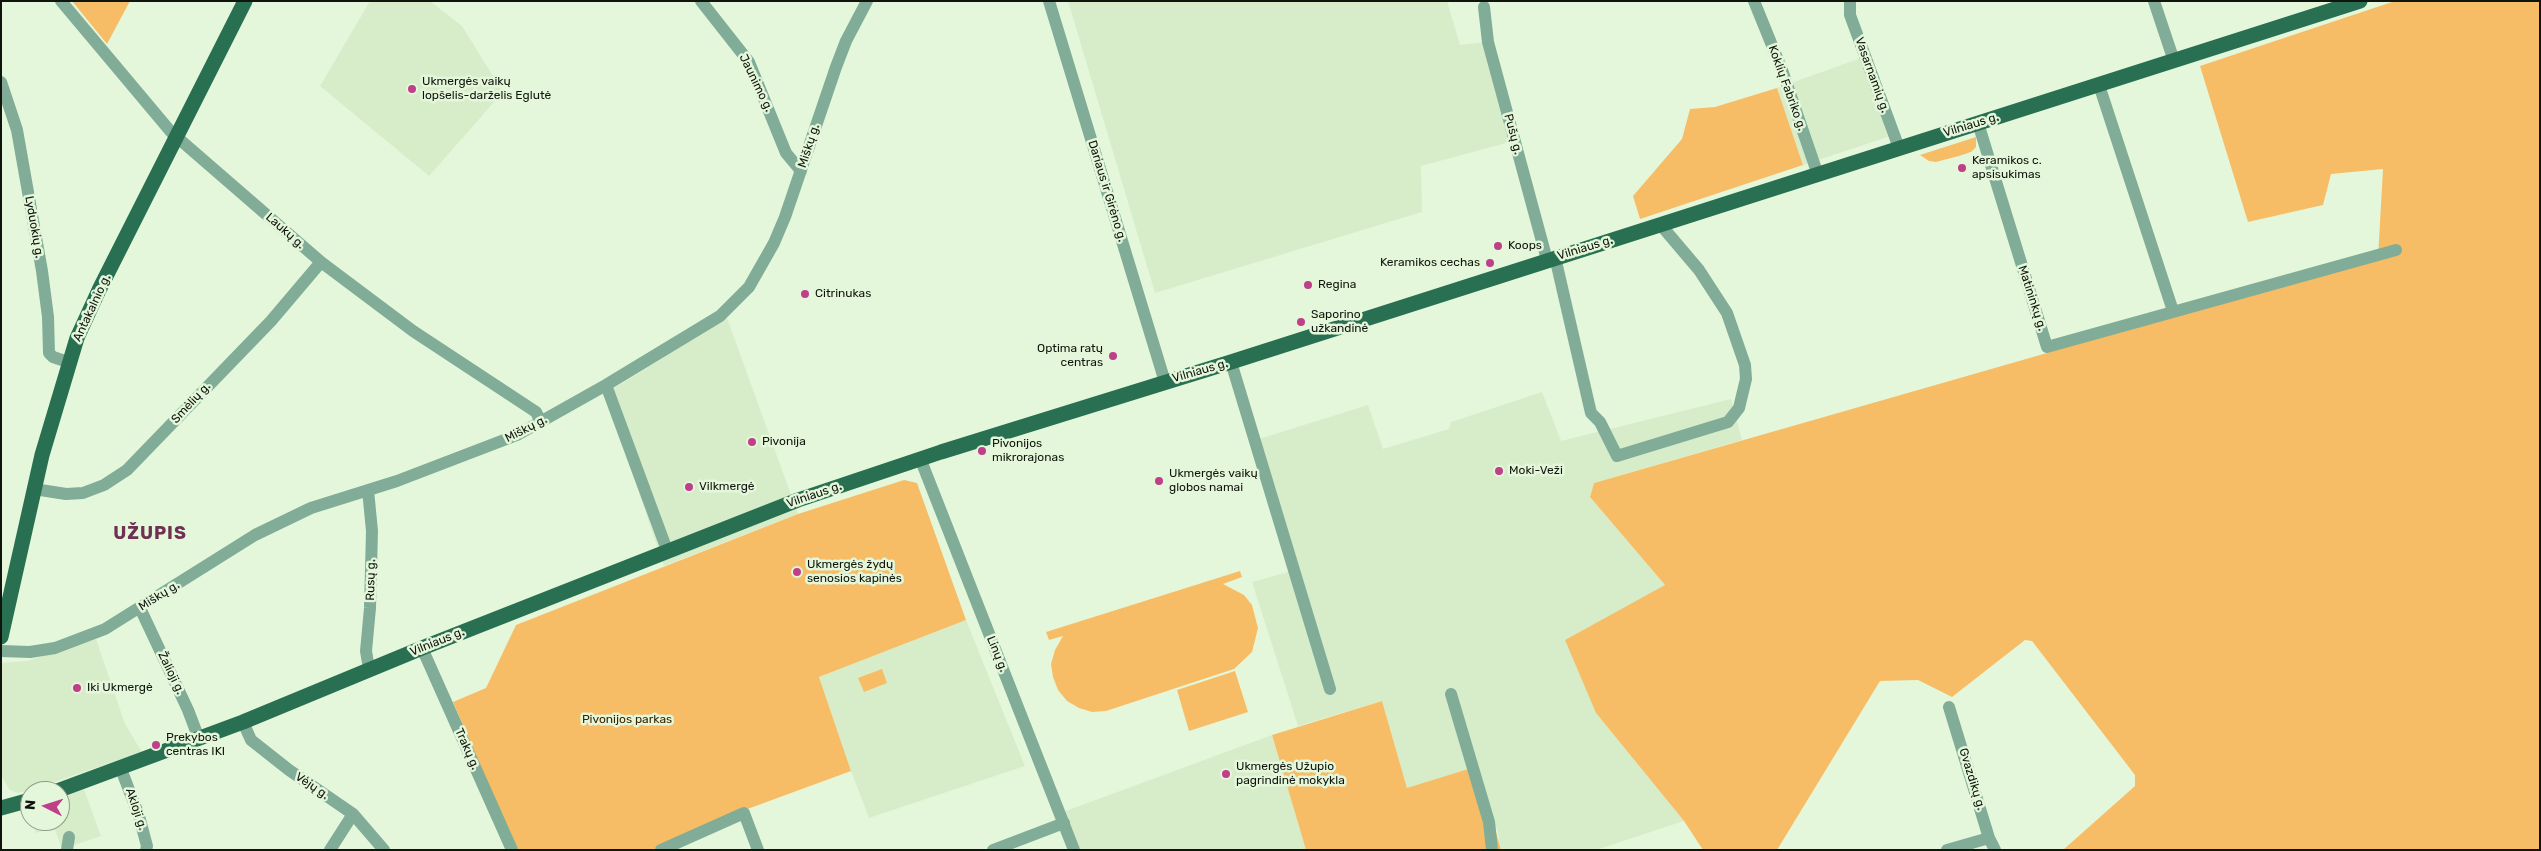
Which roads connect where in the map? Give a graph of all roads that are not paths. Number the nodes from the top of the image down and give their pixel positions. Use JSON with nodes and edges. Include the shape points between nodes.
{"nodes":[{"id":1,"x":61,"y":1,"type":"edge"},
{"id":2,"x":244,"y":1,"type":"edge"},
{"id":3,"x":701,"y":1,"type":"edge"},
{"id":4,"x":867,"y":1,"type":"edge"},
{"id":5,"x":1049,"y":1,"type":"edge"},
{"id":6,"x":1754,"y":1,"type":"edge"},
{"id":7,"x":1850,"y":1,"type":"edge"},
{"id":8,"x":2154,"y":1,"type":"edge"},
{"id":9,"x":2360,"y":1,"type":"edge"},
{"id":10,"x":1484,"y":7,"type":"dead end"},
{"id":11,"x":2174,"y":61,"type":"junction"},
{"id":12,"x":1,"y":82,"type":"edge"},
{"id":13,"x":2099,"y":85,"type":"junction"},
{"id":14,"x":1978,"y":123,"type":"junction"},
{"id":15,"x":178,"y":137,"type":"junction"},
{"id":16,"x":1899,"y":148,"type":"junction"},
{"id":17,"x":801,"y":171,"type":"junction"},
{"id":18,"x":1818,"y":175,"type":"junction"},
{"id":19,"x":1660,"y":224,"type":"junction"},
{"id":20,"x":2396,"y":250,"type":"dead end"},
{"id":21,"x":1551,"y":259,"type":"junction"},
{"id":22,"x":321,"y":262,"type":"junction"},
{"id":23,"x":2173,"y":311,"type":"junction"},
{"id":24,"x":68,"y":362,"type":"junction"},
{"id":25,"x":1230,"y":362,"type":"junction"},
{"id":26,"x":1165,"y":382,"type":"junction"},
{"id":27,"x":606,"y":385,"type":"junction"},
{"id":28,"x":542,"y":422,"type":"junction"},
{"id":29,"x":920,"y":458,"type":"junction"},
{"id":30,"x":34,"y":489,"type":"junction"},
{"id":31,"x":368,"y":490,"type":"junction"},
{"id":32,"x":668,"y":550,"type":"junction"},
{"id":33,"x":140,"y":608,"type":"junction"},
{"id":34,"x":1,"y":637,"type":"edge"},
{"id":35,"x":422,"y":648,"type":"junction"},
{"id":36,"x":1,"y":651,"type":"edge"},
{"id":37,"x":369,"y":669,"type":"junction"},
{"id":38,"x":1330,"y":688,"type":"dead end"},
{"id":39,"x":1451,"y":694,"type":"dead end"},
{"id":40,"x":1949,"y":707,"type":"dead end"},
{"id":41,"x":243,"y":722,"type":"junction"},
{"id":42,"x":200,"y":739,"type":"junction"},
{"id":43,"x":121,"y":768,"type":"junction"},
{"id":44,"x":70,"y":787,"type":"edge"},
{"id":45,"x":20,"y":803,"type":"edge"},
{"id":46,"x":1,"y":808,"type":"edge"},
{"id":47,"x":353,"y":814,"type":"junction"},
{"id":48,"x":1064,"y":823,"type":"junction"},
{"id":49,"x":69,"y":836,"type":"dead end"},
{"id":50,"x":1989,"y":838,"type":"junction"},
{"id":51,"x":67,"y":850,"type":"edge"},
{"id":52,"x":146,"y":850,"type":"edge"},
{"id":53,"x":330,"y":850,"type":"edge"},
{"id":54,"x":384,"y":850,"type":"edge"},
{"id":55,"x":512,"y":850,"type":"edge"},
{"id":56,"x":661,"y":850,"type":"edge"},
{"id":57,"x":758,"y":850,"type":"edge"},
{"id":58,"x":993,"y":850,"type":"edge"},
{"id":59,"x":1074,"y":850,"type":"edge"},
{"id":60,"x":1492,"y":850,"type":"edge"},
{"id":61,"x":1947,"y":850,"type":"edge"},
{"id":62,"x":1994,"y":850,"type":"edge"}],
"edges":[{"from":1,"to":15,"type":"street","name":"Laukų g."},
{"from":2,"to":15,"type":"main road","name":"Antakalnio g."},
{"from":3,"to":17,"type":"street","name":"Jaunimo g.","via":[[749,62],[786,153]]},
{"from":4,"to":17,"type":"street","name":"Miškų g.","via":[[846,41]]},
{"from":5,"to":26,"type":"street","name":"Dariaus ir Girėno g."},
{"from":6,"to":18,"type":"street","name":"Koklių Fabriko g."},
{"from":7,"to":16,"type":"street","name":"Vasarnamių g.","via":[[1850,16]]},
{"from":8,"to":11,"type":"street"},
{"from":9,"to":11,"type":"main road","name":"Vilniaus g."},
{"from":10,"to":21,"type":"street","name":"Pušų g.","via":[[1488,42]]},
{"from":11,"to":13,"type":"main road","name":"Vilniaus g."},
{"from":12,"to":24,"type":"street","name":"Lyduokių g.","via":[[17,130],[42,271],[49,353]]},
{"from":13,"to":14,"type":"main road","name":"Vilniaus g."},
{"from":13,"to":23,"type":"street"},
{"from":14,"to":16,"type":"main road","name":"Vilniaus g."},
{"from":14,"to":23,"type":"street","name":"Matininkų g.","via":[[2047,347]]},
{"from":15,"to":22,"type":"street","name":"Laukų g."},
{"from":15,"to":24,"type":"main road","name":"Antakalnio g.","via":[[95,298]]},
{"from":16,"to":18,"type":"main road","name":"Vilniaus g."},
{"from":17,"to":27,"type":"street","name":"Miškų g.","via":[[774,243],[744,292],[720,316]]},
{"from":18,"to":19,"type":"main road","name":"Vilniaus g."},
{"from":19,"to":21,"type":"main road","name":"Vilniaus g."},
{"from":19,"to":21,"type":"street","name":"Pušų g.","via":[[1699,270],[1727,313],[1745,365],[1746,380],[1739,408],[1728,422],[1617,456],[1600,422],[1591,413]]},
{"from":20,"to":23,"type":"street","name":"Matininkų g."},
{"from":21,"to":25,"type":"main road","name":"Vilniaus g."},
{"from":22,"to":28,"type":"street","name":"Laukų g.","via":[[413,331],[536,412]]},
{"from":22,"to":30,"type":"street","name":"Smėlių g.","via":[[271,321],[128,470],[83,493]]},
{"from":24,"to":30,"type":"main road","name":"Antakalnio g."},
{"from":25,"to":26,"type":"main road","name":"Vilniaus g."},
{"from":25,"to":38,"type":"street"},
{"from":26,"to":29,"type":"main road","name":"Vilniaus g."},
{"from":27,"to":28,"type":"street","name":"Miškų g."},
{"from":27,"to":32,"type":"street"},
{"from":28,"to":31,"type":"street","name":"Miškų g.","via":[[476,453]]},
{"from":29,"to":32,"type":"main road","name":"Vilniaus g."},
{"from":29,"to":48,"type":"street","name":"Linų g."},
{"from":30,"to":34,"type":"main road","name":"Antakalnio g."},
{"from":31,"to":33,"type":"street","name":"Miškų g.","via":[[311,508],[255,535]]},
{"from":31,"to":37,"type":"street","name":"Rusų g.","via":[[372,531],[366,651]]},
{"from":32,"to":35,"type":"main road","name":"Vilniaus g."},
{"from":33,"to":36,"type":"street","name":"Miškų g.","via":[[105,629],[55,648],[30,652]]},
{"from":33,"to":42,"type":"street","name":"Žalioji g."},
{"from":35,"to":37,"type":"main road","name":"Vilniaus g."},
{"from":35,"to":55,"type":"street","name":"Trakų g."},
{"from":37,"to":41,"type":"main road","name":"Vilniaus g."},
{"from":39,"to":60,"type":"street","via":[[1488,822]]},
{"from":40,"to":50,"type":"street","name":"Gvazdikų g."},
{"from":41,"to":42,"type":"main road","name":"Vilniaus g."},
{"from":41,"to":47,"type":"street","name":"Vėjų g.","via":[[252,740],[270,756]]},
{"from":42,"to":43,"type":"main road","name":"Vilniaus g."},
{"from":43,"to":44,"type":"main road","name":"Vilniaus g."},
{"from":43,"to":52,"type":"street","name":"Akloji g.","via":[[140,816],[148,846]]},
{"from":45,"to":46,"type":"main road"},
{"from":47,"to":53,"type":"street"},
{"from":47,"to":54,"type":"street","name":"Vėjų g."},
{"from":48,"to":58,"type":"street"},
{"from":48,"to":59,"type":"street","name":"Linų g."},
{"from":49,"to":51,"type":"street"},
{"from":50,"to":61,"type":"street"},
{"from":50,"to":62,"type":"street","name":"Gvazdikų g."},
{"from":56,"to":57,"type":"street","via":[[744,814]]}]}
